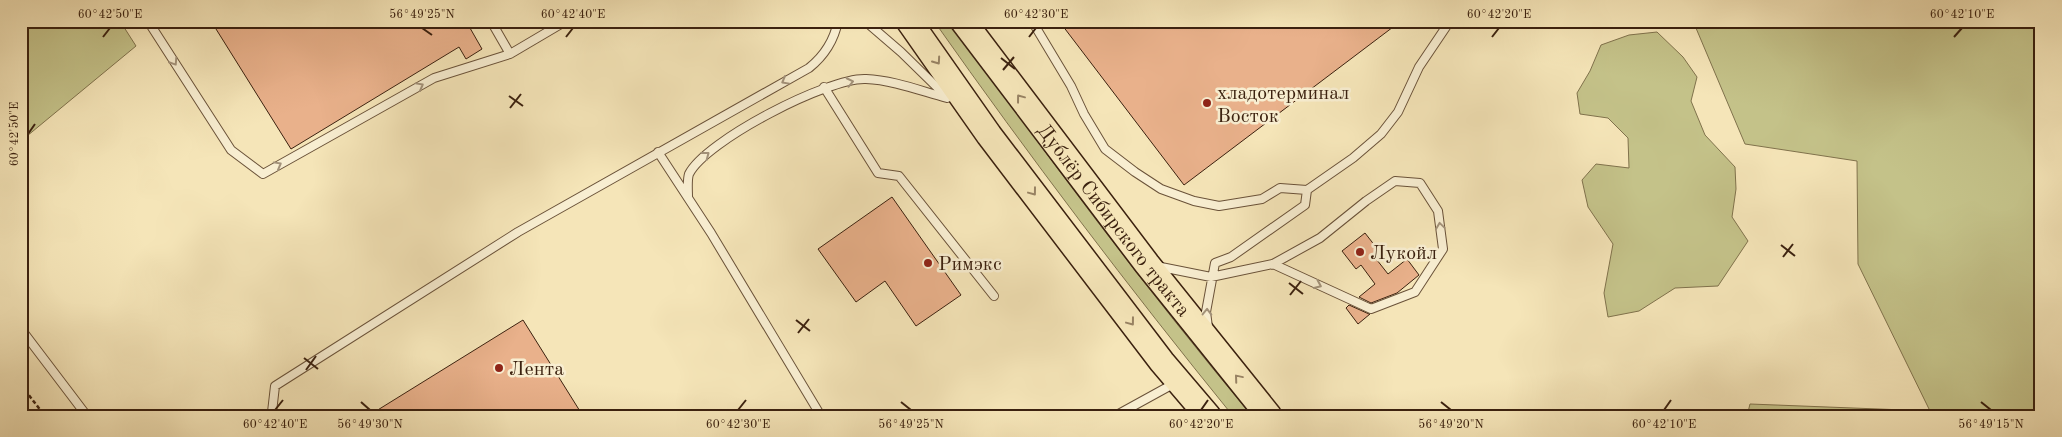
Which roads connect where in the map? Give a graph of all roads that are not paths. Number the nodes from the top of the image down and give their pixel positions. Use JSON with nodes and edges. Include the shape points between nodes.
{"nodes":[{"id":1,"x":148,"y":21,"type":"edge"},
{"id":2,"x":491,"y":21,"type":"edge"},
{"id":3,"x":566,"y":21,"type":"edge"},
{"id":4,"x":838,"y":21,"type":"edge"},
{"id":5,"x":865,"y":21,"type":"edge"},
{"id":6,"x":909,"y":21,"type":"edge"},
{"id":7,"x":963,"y":21,"type":"edge"},
{"id":8,"x":1032,"y":21,"type":"edge"},
{"id":9,"x":1450,"y":21,"type":"edge"},
{"id":10,"x":510,"y":54,"type":"junction"},
{"id":11,"x":824,"y":87,"type":"junction"},
{"id":12,"x":947,"y":98,"type":"junction"},
{"id":13,"x":954,"y":104,"type":"dead end"},
{"id":14,"x":961,"y":110,"type":"dead end"},
{"id":15,"x":990,"y":136,"type":"junction"},
{"id":16,"x":658,"y":152,"type":"junction"},
{"id":17,"x":1307,"y":190,"type":"junction"},
{"id":18,"x":688,"y":197,"type":"junction"},
{"id":19,"x":1147,"y":264,"type":"junction"},
{"id":20,"x":1274,"y":264,"type":"junction"},
{"id":21,"x":1211,"y":277,"type":"junction"},
{"id":22,"x":994,"y":296,"type":"dead end"},
{"id":23,"x":21,"y":329,"type":"edge"},
{"id":24,"x":1212,"y":346,"type":"junction"},
{"id":25,"x":1178,"y":382,"type":"junction"},
{"id":26,"x":1203,"y":412,"type":"edge"},
{"id":27,"x":87,"y":416,"type":"edge"},
{"id":28,"x":274,"y":416,"type":"edge"},
{"id":29,"x":821,"y":416,"type":"edge"},
{"id":30,"x":1115,"y":416,"type":"edge"},
{"id":31,"x":1269,"y":416,"type":"edge"}],
"edges":[{"from":1,"to":10,"type":"lane","one_way":true,"via":[[231,150],[263,174],[434,78]]},
{"from":2,"to":10,"type":"lane"},
{"from":3,"to":10,"type":"lane"},
{"from":4,"to":16,"type":"lane","one_way":true,"via":[[822,58],[809,68]]},
{"from":5,"to":12,"type":"lane"},
{"from":6,"to":15,"type":"main road","one_way":true},
{"from":19,"to":7,"type":"main road","name":"Дублёр Сибирского тракта","one_way":true},
{"from":8,"to":17,"type":"lane","via":[[1105,148],[1161,189],[1219,206],[1262,199],[1280,188]]},
{"from":9,"to":17,"type":"lane","via":[[1419,67],[1398,112],[1381,134]]},
{"from":11,"to":12,"type":"lane","one_way":true,"via":[[864,78]]},
{"from":18,"to":11,"type":"lane","one_way":true,"via":[[688,175],[701,158],[770,112]]},
{"from":11,"to":22,"type":"lane","via":[[878,173],[899,176]]},
{"from":12,"to":13,"type":"lane"},
{"from":14,"to":15,"type":"lane"},
{"from":15,"to":25,"type":"main road","one_way":true},
{"from":16,"to":18,"type":"lane"},
{"from":16,"to":28,"type":"lane","via":[[518,232],[275,386]]},
{"from":17,"to":21,"type":"lane","via":[[1305,205],[1231,257],[1215,263]]},
{"from":18,"to":29,"type":"lane"},
{"from":19,"to":21,"type":"lane"},
{"from":19,"to":24,"type":"main road","name":"Дублёр Сибирского тракта"},
{"from":20,"to":20,"type":"lane","one_way":true,"via":[[1371,309],[1415,292],[1444,249],[1438,211],[1420,183],[1395,181],[1320,238]]},
{"from":20,"to":21,"type":"lane"},
{"from":24,"to":21,"type":"lane","one_way":true,"via":[[1206,312]]},
{"from":23,"to":27,"type":"lane"},
{"from":31,"to":24,"type":"main road","name":"Дублёр Сибирского тракта","one_way":true},
{"from":25,"to":26,"type":"main road"},
{"from":25,"to":30,"type":"lane"}]}
